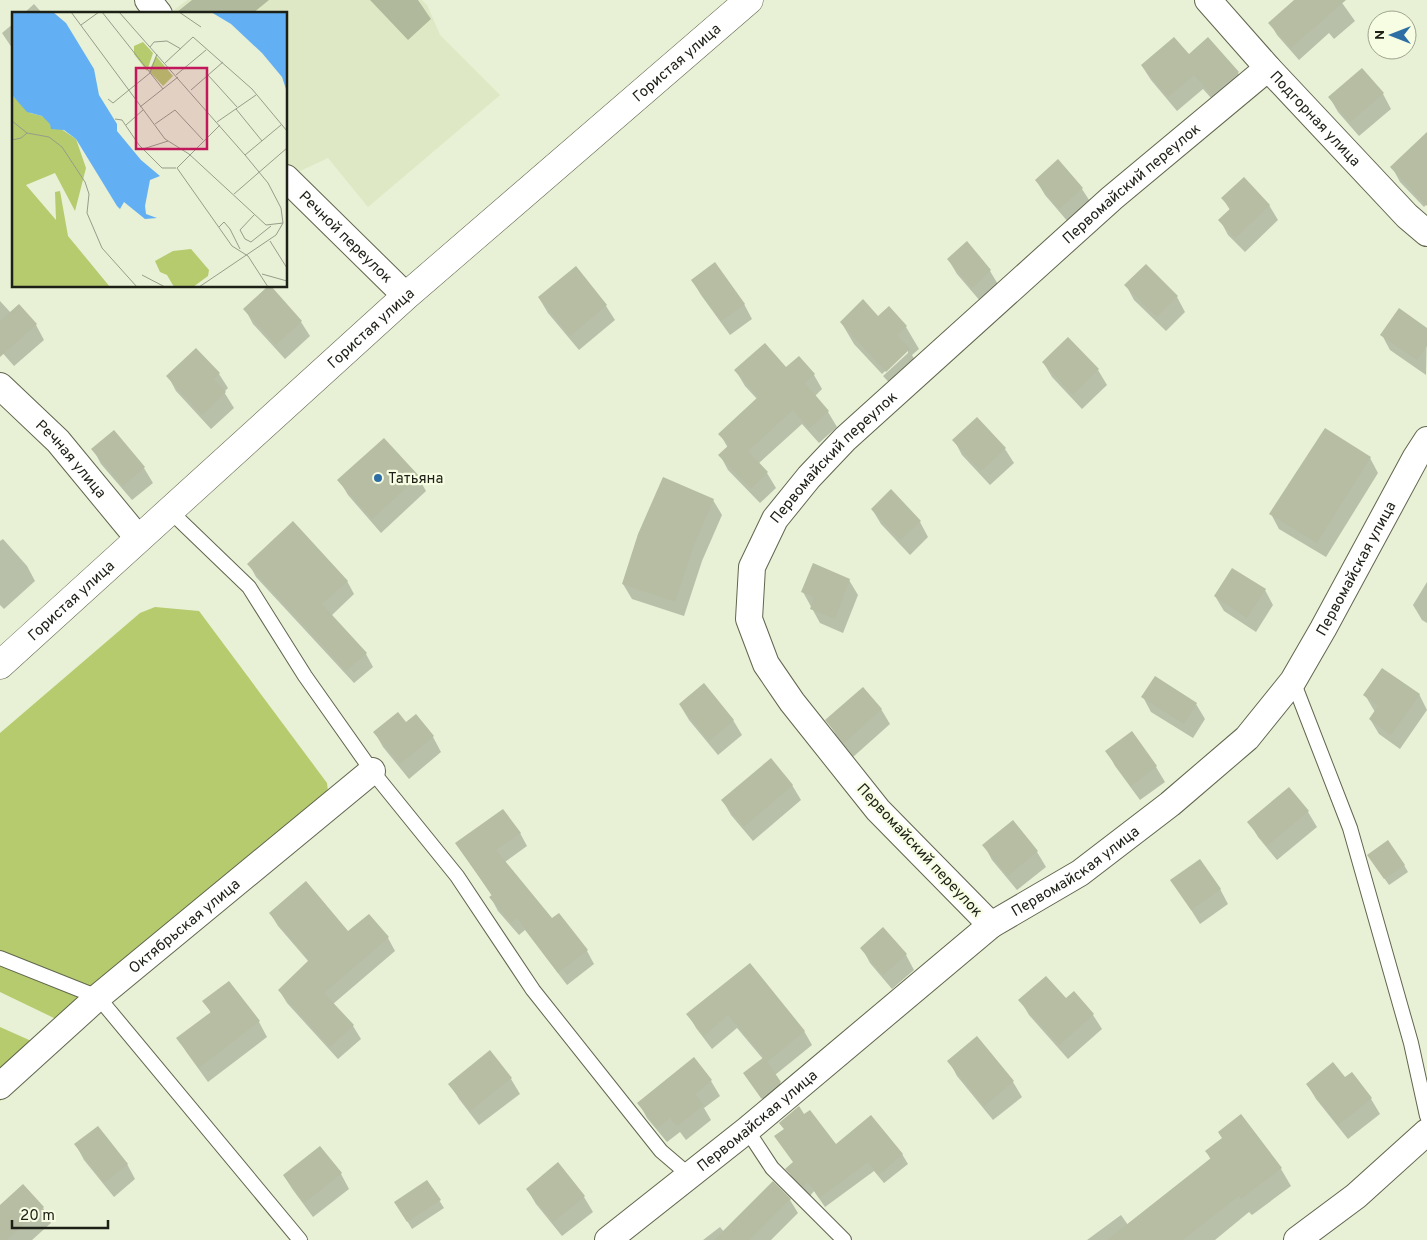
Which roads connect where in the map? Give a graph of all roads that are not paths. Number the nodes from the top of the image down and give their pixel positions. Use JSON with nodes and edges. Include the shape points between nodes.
{"nodes":[{"id":1,"x":148,"y":0,"type":"edge"},
{"id":2,"x":749,"y":0,"type":"edge"},
{"id":3,"x":1208,"y":0,"type":"edge"},
{"id":4,"x":157,"y":12,"type":"edge"},
{"id":5,"x":1268,"y":68,"type":"junction"},
{"id":6,"x":288,"y":180,"type":"edge"},
{"id":7,"x":1427,"y":233,"type":"edge"},
{"id":8,"x":406,"y":296,"type":"junction"},
{"id":9,"x":0,"y":386,"type":"edge"},
{"id":10,"x":1427,"y":440,"type":"edge"},
{"id":11,"x":169,"y":510,"type":"junction"},
{"id":12,"x":138,"y":538,"type":"junction"},
{"id":13,"x":0,"y":665,"type":"edge"},
{"id":14,"x":1293,"y":681,"type":"junction"},
{"id":15,"x":372,"y":771,"type":"junction"},
{"id":16,"x":991,"y":925,"type":"junction"},
{"id":17,"x":0,"y":958,"type":"edge"},
{"id":18,"x":98,"y":997,"type":"junction"},
{"id":19,"x":0,"y":1086,"type":"edge"},
{"id":20,"x":1427,"y":1116,"type":"edge"},
{"id":21,"x":747,"y":1130,"type":"junction"},
{"id":22,"x":1427,"y":1132,"type":"edge"},
{"id":23,"x":689,"y":1175,"type":"junction"},
{"id":24,"x":300,"y":1240,"type":"edge"},
{"id":25,"x":608,"y":1240,"type":"edge"},
{"id":26,"x":844,"y":1240,"type":"edge"},
{"id":27,"x":1297,"y":1240,"type":"edge"}],
"edges":[{"from":1,"to":4,"type":"street"},
{"from":2,"to":8,"type":"street","name":"Гористая улица"},
{"from":3,"to":5,"type":"street","name":"Подгорная улица"},
{"from":5,"to":7,"type":"street","name":"Подгорная улица","via":[[1407,216]]},
{"from":5,"to":16,"type":"street","name":"Первомайский переулок","via":[[1112,198],[845,438],[775,519],[752,568],[749,619],[766,664],[878,810]]},
{"from":6,"to":8,"type":"street","name":"Речной переулок"},
{"from":8,"to":11,"type":"street","name":"Гористая улица"},
{"from":9,"to":12,"type":"street","name":"Речная улица","via":[[58,441]]},
{"from":10,"to":14,"type":"street","name":"Первомайская улица"},
{"from":11,"to":12,"type":"street","name":"Гористая улица"},
{"from":11,"to":15,"type":"lane","via":[[249,587],[305,676]]},
{"from":12,"to":13,"type":"street","name":"Гористая улица"},
{"from":14,"to":16,"type":"street","name":"Первомайская улица","via":[[1247,738],[1170,804],[1080,873]]},
{"from":14,"to":20,"type":"lane","via":[[1350,828],[1411,1043]]},
{"from":15,"to":18,"type":"street","name":"Октябрьская улица"},
{"from":15,"to":23,"type":"lane","via":[[457,876],[533,990],[661,1151]]},
{"from":16,"to":21,"type":"street","name":"Первомайская улица"},
{"from":17,"to":18,"type":"lane"},
{"from":18,"to":19,"type":"street","name":"Октябрьская улица"},
{"from":18,"to":24,"type":"lane"},
{"from":21,"to":23,"type":"street","name":"Первомайская улица"},
{"from":21,"to":26,"type":"lane","via":[[772,1168]]},
{"from":22,"to":27,"type":"street","via":[[1356,1196]]},
{"from":23,"to":25,"type":"street","name":"Первомайская улица"}]}
